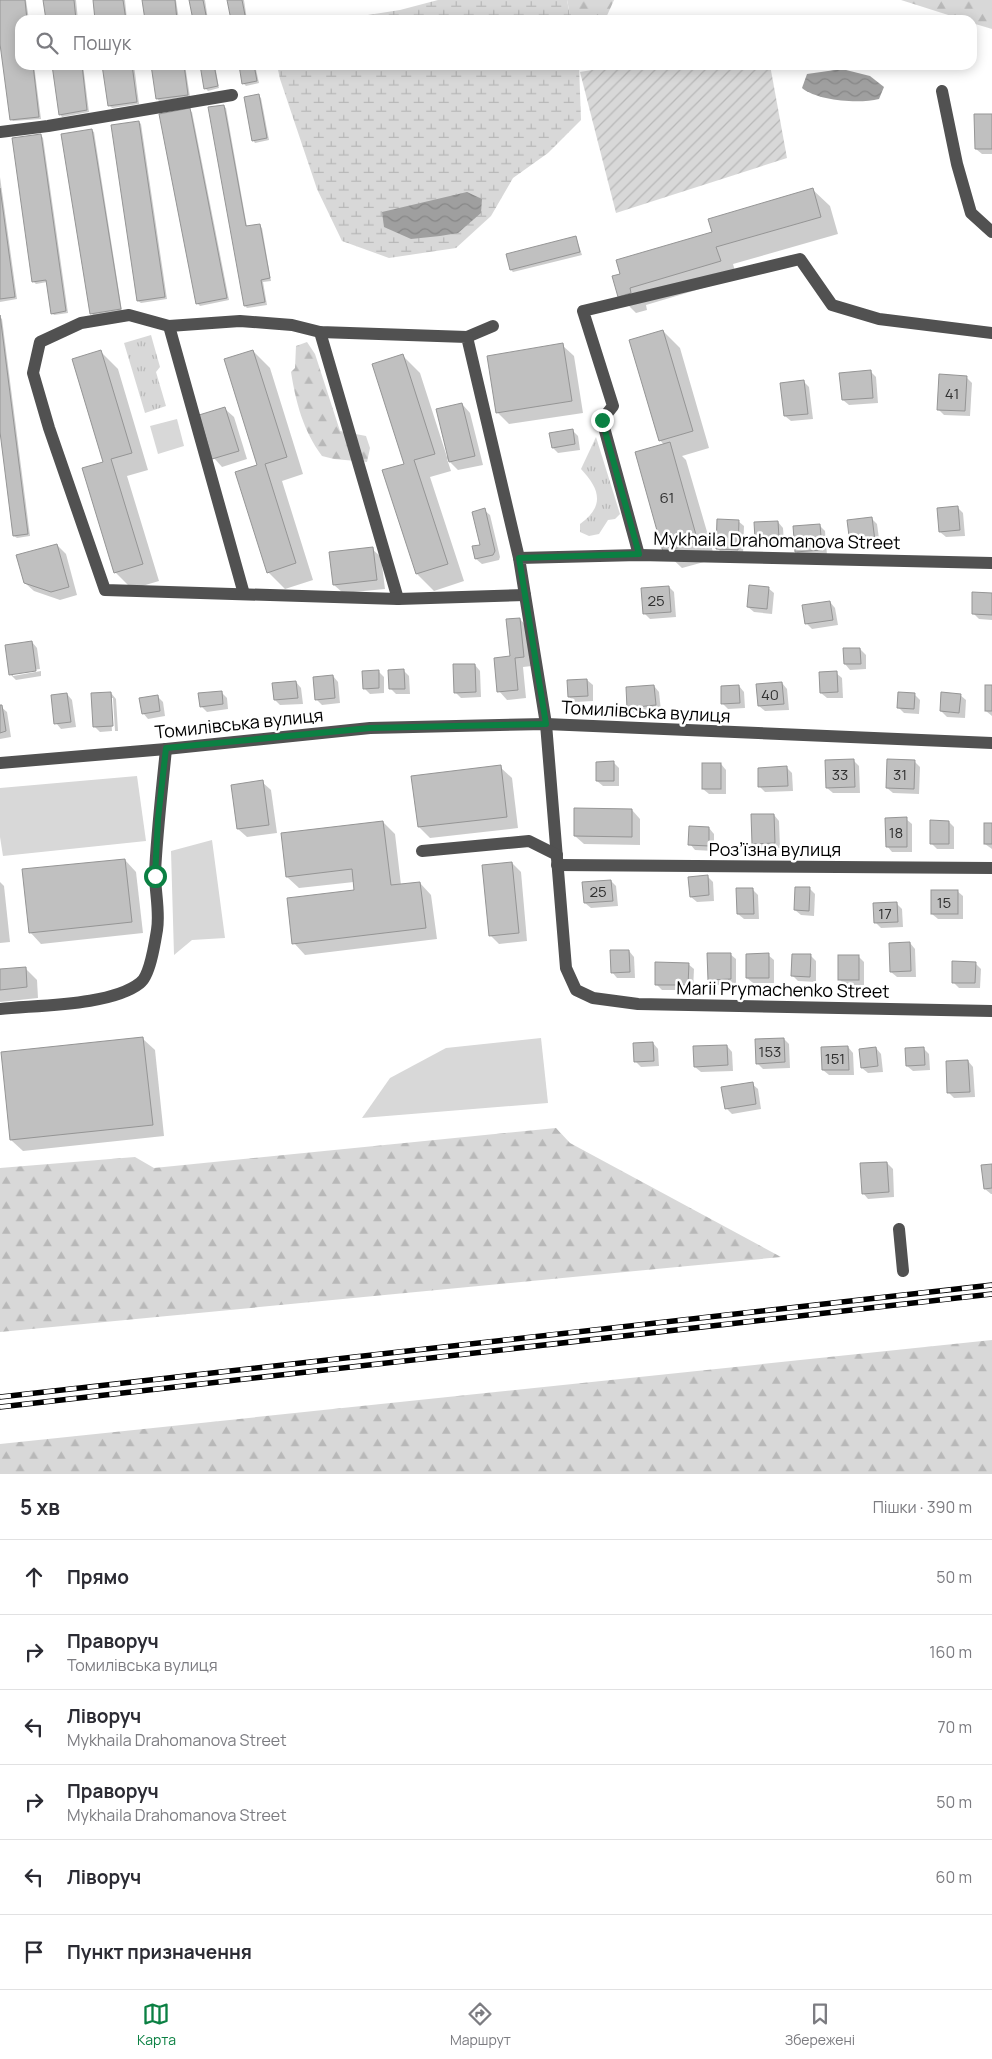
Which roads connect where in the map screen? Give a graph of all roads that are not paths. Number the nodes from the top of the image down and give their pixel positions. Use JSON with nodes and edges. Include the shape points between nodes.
{"nodes":[{"id":1,"x":942,"y":91,"type":"dead end"},
{"id":2,"x":232,"y":95,"type":"dead end"},
{"id":3,"x":0,"y":132,"type":"edge"},
{"id":4,"x":992,"y":232,"type":"edge"},
{"id":5,"x":169,"y":326,"type":"junction"},
{"id":6,"x":493,"y":326,"type":"dead end"},
{"id":7,"x":320,"y":332,"type":"junction"},
{"id":8,"x":992,"y":333,"type":"edge"},
{"id":9,"x":468,"y":337,"type":"junction"},
{"id":10,"x":639,"y":554,"type":"junction"},
{"id":11,"x":519,"y":558,"type":"junction"},
{"id":12,"x":992,"y":563,"type":"edge"},
{"id":13,"x":244,"y":594,"type":"junction"},
{"id":14,"x":524,"y":595,"type":"junction"},
{"id":15,"x":398,"y":599,"type":"junction"},
{"id":16,"x":546,"y":724,"type":"junction"},
{"id":17,"x":992,"y":743,"type":"edge"},
{"id":18,"x":166,"y":748,"type":"junction"},
{"id":19,"x":0,"y":763,"type":"edge"},
{"id":20,"x":422,"y":851,"type":"dead end"},
{"id":21,"x":557,"y":860,"type":"junction"},
{"id":22,"x":992,"y":868,"type":"edge"},
{"id":23,"x":0,"y":1008,"type":"edge"},
{"id":24,"x":992,"y":1011,"type":"edge"},
{"id":25,"x":899,"y":1229,"type":"dead end"},
{"id":26,"x":903,"y":1271,"type":"dead end"}],
"edges":[{"from":1,"to":4,"type":"street","via":[[971,213]]},
{"from":2,"to":3,"type":"street"},
{"from":5,"to":7,"type":"street","via":[[240,321],[292,325]]},
{"from":5,"to":13,"type":"street"},
{"from":5,"to":13,"type":"street","via":[[129,314],[81,323],[40,342],[32,373],[105,590]]},
{"from":6,"to":9,"type":"street"},
{"from":7,"to":9,"type":"street"},
{"from":7,"to":15,"type":"street"},
{"from":8,"to":10,"type":"street","via":[[879,319],[832,305],[800,259],[583,311],[613,406],[602,420]]},
{"from":9,"to":11,"type":"street"},
{"from":10,"to":11,"type":"street","name":"Mykhaila Drahomanova Street"},
{"from":10,"to":12,"type":"street","name":"Mykhaila Drahomanova Street"},
{"from":11,"to":14,"type":"street"},
{"from":13,"to":15,"type":"street"},
{"from":14,"to":15,"type":"street"},
{"from":14,"to":16,"type":"street"},
{"from":16,"to":17,"type":"street","name":"Томилівська вулиця"},
{"from":16,"to":18,"type":"street","name":"Томилівська вулиця","via":[[370,728]]},
{"from":16,"to":21,"type":"street"},
{"from":18,"to":19,"type":"street","name":"Томилівська вулиця"},
{"from":18,"to":23,"type":"street","via":[[155,876],[158,928],[152,958],[142,982],[125,993],[100,1000]]},
{"from":20,"to":21,"type":"street","via":[[520,840],[529,841]]},
{"from":21,"to":22,"type":"street","name":"Розʼїзна вулиця"},
{"from":21,"to":24,"type":"street","name":"Marii Prymachenko Street","via":[[566,968],[576,990],[593,998],[638,1004]]},
{"from":25,"to":26,"type":"street"}]}
